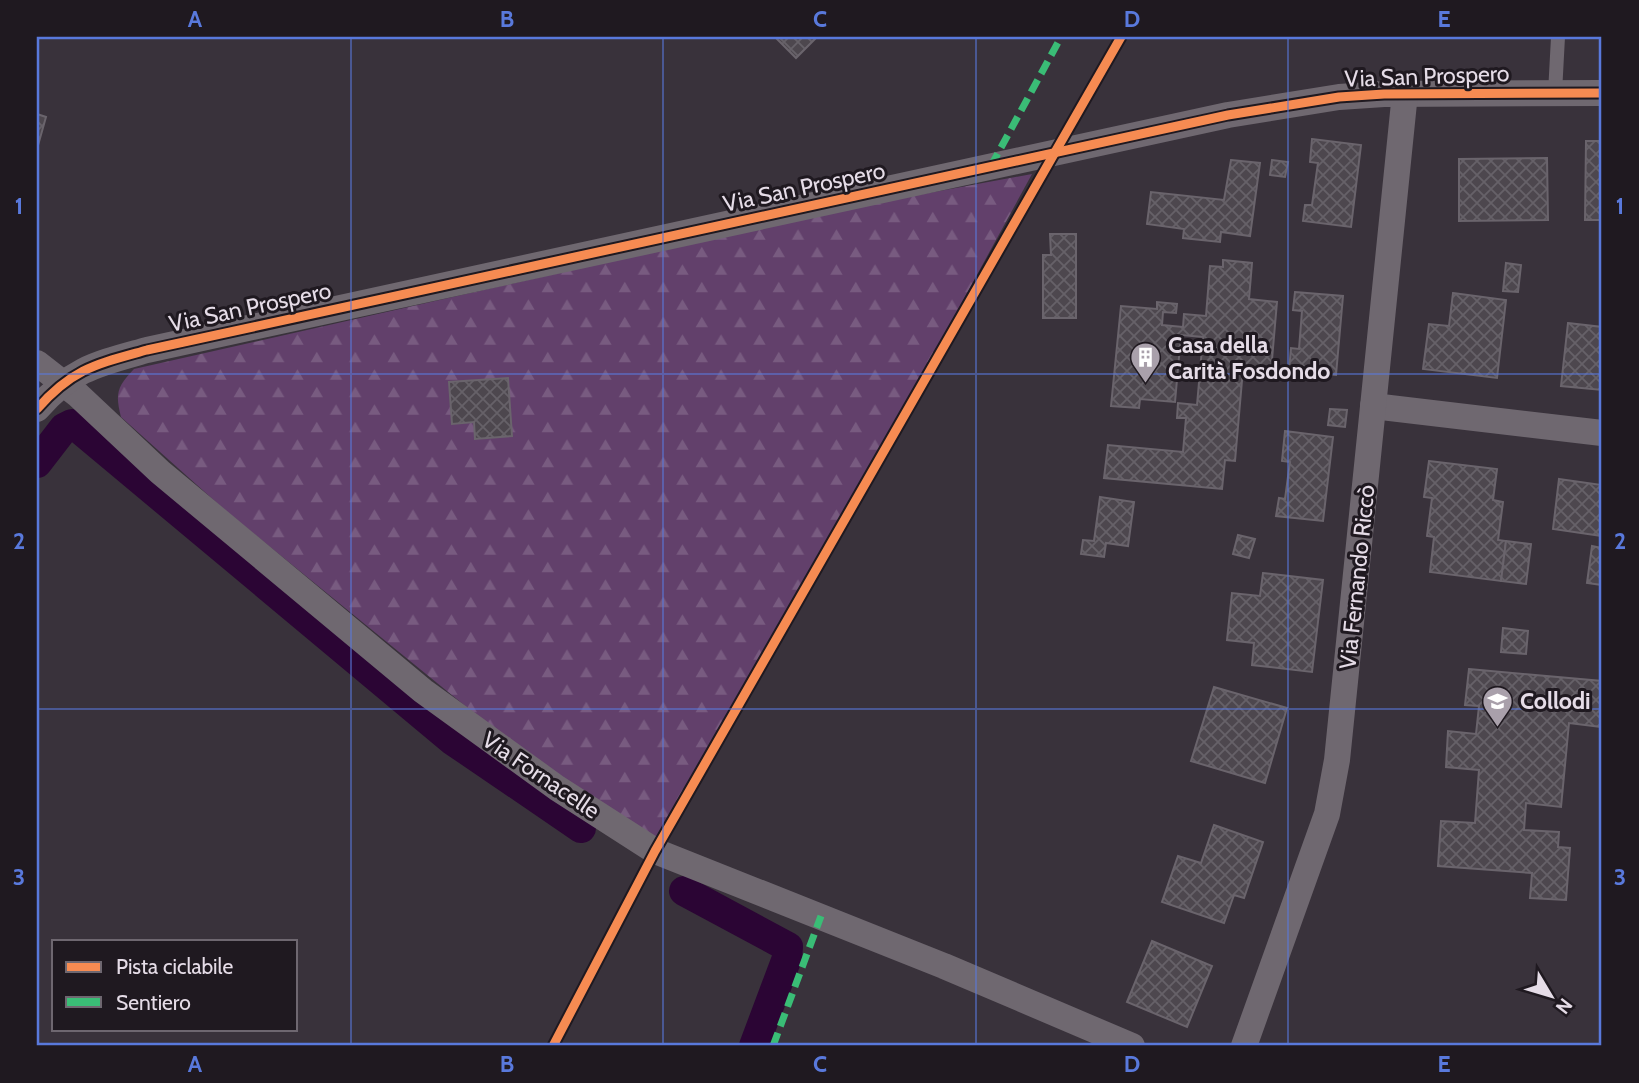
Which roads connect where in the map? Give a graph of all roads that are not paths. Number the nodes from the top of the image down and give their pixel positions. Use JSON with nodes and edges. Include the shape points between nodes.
{"nodes":[{"id":1,"x":1558,"y":37,"type":"edge"},
{"id":2,"x":1405,"y":93,"type":"junction"},
{"id":3,"x":1555,"y":93,"type":"junction"},
{"id":4,"x":1602,"y":93,"type":"edge"},
{"id":5,"x":37,"y":363,"type":"edge"},
{"id":6,"x":63,"y":383,"type":"junction"},
{"id":7,"x":1373,"y":406,"type":"junction"},
{"id":8,"x":37,"y":409,"type":"edge"},
{"id":9,"x":1602,"y":433,"type":"edge"},
{"id":10,"x":1132,"y":1046,"type":"edge"},
{"id":11,"x":1244,"y":1046,"type":"edge"}],
"edges":[{"from":1,"to":3,"type":"lane"},
{"from":2,"to":3,"type":"street","name":"Via San Prospero"},
{"from":2,"to":6,"type":"street","name":"Via San Prospero","via":[[1339,97],[1228,115],[991,166],[147,350],[88,368]]},
{"from":2,"to":7,"type":"street","name":"Via Fernando Riccò"},
{"from":3,"to":4,"type":"street","name":"Via San Prospero"},
{"from":5,"to":6,"type":"street","name":"Via Fornacelle"},
{"from":6,"to":8,"type":"street","name":"Via San Prospero"},
{"from":6,"to":10,"type":"street","name":"Via Fornacelle","via":[[160,472],[423,691],[547,781],[655,851],[944,965]]},
{"from":7,"to":9,"type":"street"},
{"from":7,"to":11,"type":"street","name":"Via Fernando Riccò","via":[[1339,747],[1327,814]]}]}
